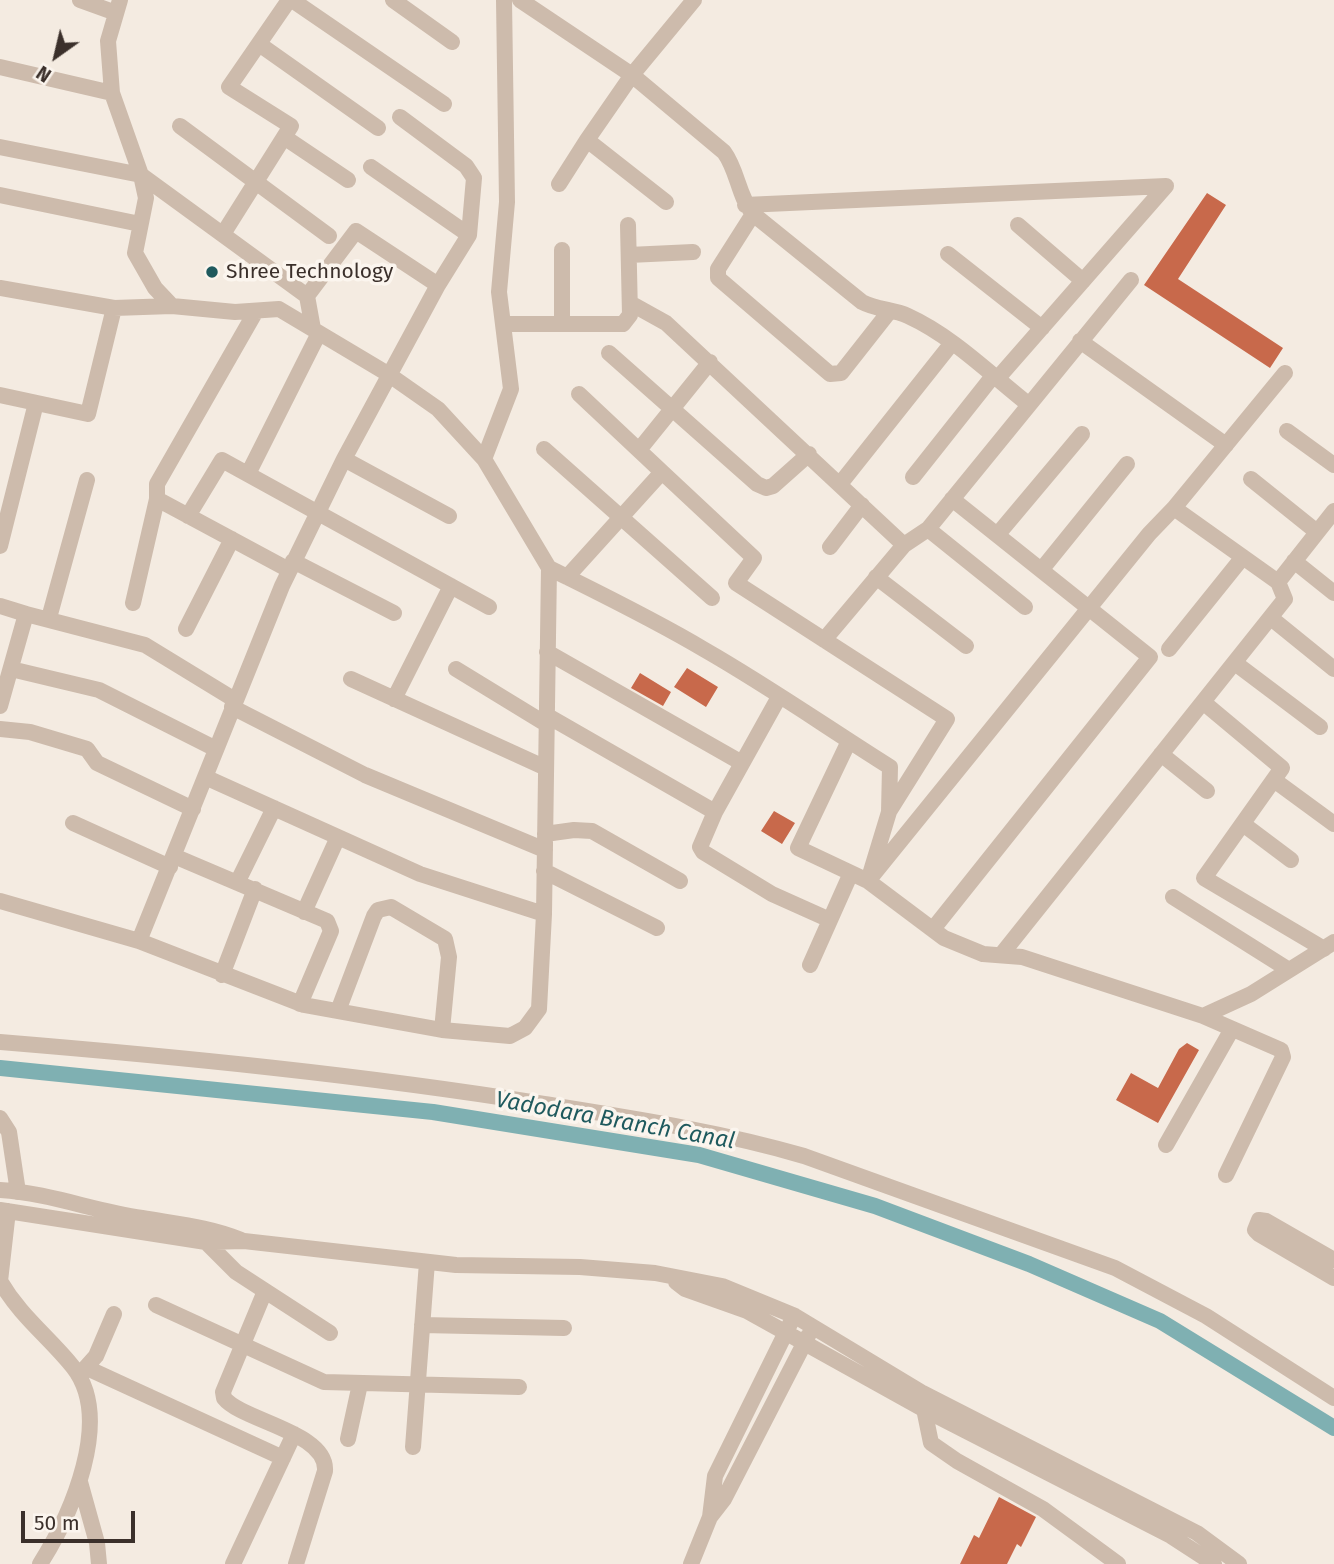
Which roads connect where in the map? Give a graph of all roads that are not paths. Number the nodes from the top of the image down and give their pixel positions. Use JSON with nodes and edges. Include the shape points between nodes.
{"nodes":[{"id":1,"x":80,"y":0,"type":"edge"},
{"id":2,"x":291,"y":0,"type":"edge"},
{"id":3,"x":393,"y":0,"type":"edge"},
{"id":4,"x":504,"y":0,"type":"edge"},
{"id":5,"x":520,"y":0,"type":"edge"},
{"id":6,"x":694,"y":0,"type":"edge"},
{"id":7,"x":118,"y":6,"type":"edge"},
{"id":8,"x":452,"y":42,"type":"dead end"},
{"id":9,"x":259,"y":44,"type":"junction"},
{"id":10,"x":0,"y":67,"type":"edge"},
{"id":11,"x":632,"y":75,"type":"junction"},
{"id":12,"x":111,"y":93,"type":"junction"},
{"id":13,"x":444,"y":104,"type":"dead end"},
{"id":14,"x":400,"y":117,"type":"dead end"},
{"id":15,"x":180,"y":126,"type":"dead end"},
{"id":16,"x":378,"y":128,"type":"dead end"},
{"id":17,"x":285,"y":137,"type":"junction"},
{"id":18,"x":587,"y":140,"type":"junction"},
{"id":19,"x":0,"y":146,"type":"edge"},
{"id":20,"x":371,"y":167,"type":"dead end"},
{"id":21,"x":141,"y":175,"type":"junction"},
{"id":22,"x":348,"y":180,"type":"dead end"},
{"id":23,"x":255,"y":184,"type":"junction"},
{"id":24,"x":559,"y":184,"type":"dead end"},
{"id":25,"x":0,"y":195,"type":"edge"},
{"id":26,"x":666,"y":202,"type":"dead end"},
{"id":27,"x":749,"y":209,"type":"junction"},
{"id":28,"x":140,"y":224,"type":"junction"},
{"id":29,"x":628,"y":225,"type":"dead end"},
{"id":30,"x":1018,"y":225,"type":"dead end"},
{"id":31,"x":223,"y":234,"type":"junction"},
{"id":32,"x":469,"y":235,"type":"junction"},
{"id":33,"x":329,"y":236,"type":"dead end"},
{"id":34,"x":562,"y":250,"type":"dead end"},
{"id":35,"x":693,"y":252,"type":"dead end"},
{"id":36,"x":948,"y":254,"type":"dead end"},
{"id":37,"x":629,"y":255,"type":"junction"},
{"id":38,"x":1131,"y":280,"type":"dead end"},
{"id":39,"x":1083,"y":281,"type":"junction"},
{"id":40,"x":438,"y":285,"type":"junction"},
{"id":41,"x":0,"y":288,"type":"edge"},
{"id":42,"x":307,"y":296,"type":"junction"},
{"id":43,"x":629,"y":303,"type":"junction"},
{"id":44,"x":172,"y":306,"type":"junction"},
{"id":45,"x":114,"y":308,"type":"junction"},
{"id":46,"x":256,"y":311,"type":"junction"},
{"id":47,"x":889,"y":312,"type":"junction"},
{"id":48,"x":562,"y":323,"type":"junction"},
{"id":49,"x":503,"y":324,"type":"junction"},
{"id":50,"x":1042,"y":328,"type":"junction"},
{"id":51,"x":316,"y":331,"type":"junction"},
{"id":52,"x":1080,"y":341,"type":"junction"},
{"id":53,"x":951,"y":343,"type":"junction"},
{"id":54,"x":609,"y":353,"type":"dead end"},
{"id":55,"x":709,"y":362,"type":"junction"},
{"id":56,"x":1285,"y":373,"type":"dead end"},
{"id":57,"x":388,"y":374,"type":"junction"},
{"id":58,"x":995,"y":377,"type":"junction"},
{"id":59,"x":579,"y":394,"type":"dead end"},
{"id":60,"x":0,"y":395,"type":"edge"},
{"id":61,"x":36,"y":402,"type":"junction"},
{"id":62,"x":1028,"y":404,"type":"junction"},
{"id":63,"x":673,"y":408,"type":"junction"},
{"id":64,"x":1287,"y":431,"type":"dead end"},
{"id":65,"x":1083,"y":434,"type":"dead end"},
{"id":66,"x":1226,"y":445,"type":"junction"},
{"id":67,"x":544,"y":449,"type":"dead end"},
{"id":68,"x":639,"y":450,"type":"junction"},
{"id":69,"x":809,"y":454,"type":"junction"},
{"id":70,"x":344,"y":459,"type":"junction"},
{"id":71,"x":484,"y":459,"type":"junction"},
{"id":72,"x":1127,"y":464,"type":"dead end"},
{"id":73,"x":1334,"y":465,"type":"edge"},
{"id":74,"x":662,"y":472,"type":"junction"},
{"id":75,"x":248,"y":474,"type":"junction"},
{"id":76,"x":913,"y":477,"type":"dead end"},
{"id":77,"x":1251,"y":479,"type":"dead end"},
{"id":78,"x":87,"y":480,"type":"dead end"},
{"id":79,"x":841,"y":484,"type":"junction"},
{"id":80,"x":157,"y":499,"type":"junction"},
{"id":81,"x":952,"y":499,"type":"junction"},
{"id":82,"x":862,"y":505,"type":"junction"},
{"id":83,"x":1174,"y":509,"type":"junction"},
{"id":84,"x":317,"y":511,"type":"junction"},
{"id":85,"x":1334,"y":512,"type":"edge"},
{"id":86,"x":188,"y":516,"type":"junction"},
{"id":87,"x":449,"y":516,"type":"dead end"},
{"id":88,"x":621,"y":517,"type":"junction"},
{"id":89,"x":928,"y":528,"type":"junction"},
{"id":90,"x":1317,"y":532,"type":"junction"},
{"id":91,"x":998,"y":534,"type":"junction"},
{"id":92,"x":232,"y":539,"type":"junction"},
{"id":93,"x":904,"y":545,"type":"junction"},
{"id":94,"x":0,"y":546,"type":"edge"},
{"id":95,"x":830,"y":547,"type":"dead end"},
{"id":96,"x":1242,"y":557,"type":"junction"},
{"id":97,"x":1294,"y":561,"type":"junction"},
{"id":98,"x":291,"y":566,"type":"junction"},
{"id":99,"x":549,"y":568,"type":"junction"},
{"id":100,"x":1042,"y":569,"type":"junction"},
{"id":101,"x":567,"y":577,"type":"junction"},
{"id":102,"x":876,"y":577,"type":"junction"},
{"id":103,"x":1278,"y":582,"type":"junction"},
{"id":104,"x":451,"y":586,"type":"junction"},
{"id":105,"x":1334,"y":593,"type":"edge"},
{"id":106,"x":712,"y":598,"type":"dead end"},
{"id":107,"x":133,"y":603,"type":"dead end"},
{"id":108,"x":0,"y":607,"type":"edge"},
{"id":109,"x":489,"y":607,"type":"dead end"},
{"id":110,"x":1026,"y":607,"type":"dead end"},
{"id":111,"x":1091,"y":607,"type":"junction"},
{"id":112,"x":394,"y":613,"type":"dead end"},
{"id":113,"x":26,"y":614,"type":"junction"},
{"id":114,"x":49,"y":618,"type":"junction"},
{"id":115,"x":1271,"y":618,"type":"junction"},
{"id":116,"x":186,"y":629,"type":"dead end"},
{"id":117,"x":824,"y":640,"type":"junction"},
{"id":118,"x":966,"y":646,"type":"dead end"},
{"id":119,"x":1169,"y":649,"type":"dead end"},
{"id":120,"x":547,"y":652,"type":"junction"},
{"id":121,"x":1236,"y":663,"type":"junction"},
{"id":122,"x":11,"y":668,"type":"junction"},
{"id":123,"x":456,"y":669,"type":"dead end"},
{"id":124,"x":1334,"y":669,"type":"edge"},
{"id":125,"x":351,"y":679,"type":"dead end"},
{"id":126,"x":779,"y":697,"type":"junction"},
{"id":127,"x":394,"y":699,"type":"junction"},
{"id":128,"x":1203,"y":702,"type":"junction"},
{"id":129,"x":233,"y":704,"type":"junction"},
{"id":130,"x":0,"y":706,"type":"edge"},
{"id":131,"x":546,"y":719,"type":"junction"},
{"id":132,"x":1320,"y":727,"type":"dead end"},
{"id":133,"x":0,"y":729,"type":"edge"},
{"id":134,"x":849,"y":741,"type":"junction"},
{"id":135,"x":216,"y":749,"type":"junction"},
{"id":136,"x":1161,"y":754,"type":"junction"},
{"id":137,"x":742,"y":763,"type":"junction"},
{"id":138,"x":546,"y":768,"type":"junction"},
{"id":139,"x":205,"y":777,"type":"junction"},
{"id":140,"x":1274,"y":780,"type":"junction"},
{"id":141,"x":1207,"y":791,"type":"dead end"},
{"id":142,"x":274,"y":808,"type":"junction"},
{"id":143,"x":193,"y":809,"type":"junction"},
{"id":144,"x":715,"y":812,"type":"junction"},
{"id":145,"x":889,"y":812,"type":"junction"},
{"id":146,"x":73,"y":823,"type":"dead end"},
{"id":147,"x":1242,"y":824,"type":"junction"},
{"id":148,"x":1334,"y":824,"type":"edge"},
{"id":149,"x":338,"y":837,"type":"junction"},
{"id":150,"x":545,"y":842,"type":"junction"},
{"id":151,"x":1291,"y":860,"type":"dead end"},
{"id":152,"x":172,"y":861,"type":"junction"},
{"id":153,"x":544,"y":870,"type":"junction"},
{"id":154,"x":851,"y":873,"type":"junction"},
{"id":155,"x":239,"y":881,"type":"junction"},
{"id":156,"x":680,"y":881,"type":"dead end"},
{"id":157,"x":868,"y":881,"type":"junction"},
{"id":158,"x":255,"y":889,"type":"junction"},
{"id":159,"x":1173,"y":897,"type":"dead end"},
{"id":160,"x":0,"y":901,"type":"edge"},
{"id":161,"x":304,"y":912,"type":"junction"},
{"id":162,"x":544,"y":914,"type":"junction"},
{"id":163,"x":830,"y":920,"type":"junction"},
{"id":164,"x":657,"y":928,"type":"dead end"},
{"id":165,"x":933,"y":929,"type":"junction"},
{"id":166,"x":139,"y":941,"type":"junction"},
{"id":167,"x":1329,"y":945,"type":"edge"},
{"id":168,"x":1001,"y":955,"type":"junction"},
{"id":169,"x":810,"y":965,"type":"dead end"},
{"id":170,"x":1290,"y":971,"type":"junction"},
{"id":171,"x":222,"y":975,"type":"junction"},
{"id":172,"x":300,"y":1004,"type":"junction"},
{"id":173,"x":338,"y":1011,"type":"junction"},
{"id":174,"x":1203,"y":1016,"type":"junction"},
{"id":175,"x":1232,"y":1029,"type":"junction"},
{"id":176,"x":442,"y":1030,"type":"junction"},
{"id":177,"x":0,"y":1042,"type":"edge"},
{"id":178,"x":0,"y":1118,"type":"edge"},
{"id":179,"x":1166,"y":1145,"type":"dead end"},
{"id":180,"x":1226,"y":1175,"type":"dead end"},
{"id":181,"x":0,"y":1190,"type":"edge"},
{"id":182,"x":18,"y":1192,"type":"junction"},
{"id":183,"x":4,"y":1211,"type":"edge"},
{"id":184,"x":244,"y":1241,"type":"junction"},
{"id":185,"x":206,"y":1242,"type":"junction"},
{"id":186,"x":1334,"y":1261,"type":"edge"},
{"id":187,"x":427,"y":1262,"type":"junction"},
{"id":188,"x":668,"y":1276,"type":"junction"},
{"id":189,"x":1334,"y":1278,"type":"edge"},
{"id":190,"x":0,"y":1281,"type":"edge"},
{"id":191,"x":265,"y":1290,"type":"junction"},
{"id":192,"x":156,"y":1305,"type":"dead end"},
{"id":193,"x":114,"y":1314,"type":"dead end"},
{"id":194,"x":795,"y":1316,"type":"junction"},
{"id":195,"x":422,"y":1325,"type":"junction"},
{"id":196,"x":813,"y":1327,"type":"junction"},
{"id":197,"x":564,"y":1328,"type":"dead end"},
{"id":198,"x":786,"y":1331,"type":"junction"},
{"id":199,"x":330,"y":1333,"type":"dead end"},
{"id":200,"x":804,"y":1343,"type":"junction"},
{"id":201,"x":243,"y":1345,"type":"junction"},
{"id":202,"x":83,"y":1372,"type":"junction"},
{"id":203,"x":360,"y":1384,"type":"junction"},
{"id":204,"x":418,"y":1384,"type":"junction"},
{"id":205,"x":519,"y":1387,"type":"dead end"},
{"id":206,"x":921,"y":1392,"type":"junction"},
{"id":207,"x":1334,"y":1398,"type":"edge"},
{"id":208,"x":925,"y":1410,"type":"junction"},
{"id":209,"x":294,"y":1434,"type":"junction"},
{"id":210,"x":348,"y":1439,"type":"dead end"},
{"id":211,"x":413,"y":1447,"type":"dead end"},
{"id":212,"x":283,"y":1458,"type":"junction"},
{"id":213,"x":79,"y":1480,"type":"junction"},
{"id":214,"x":710,"y":1517,"type":"junction"},
{"id":215,"x":40,"y":1564,"type":"edge"},
{"id":216,"x":99,"y":1564,"type":"edge"},
{"id":217,"x":233,"y":1564,"type":"edge"},
{"id":218,"x":296,"y":1564,"type":"edge"},
{"id":219,"x":691,"y":1564,"type":"edge"},
{"id":220,"x":1118,"y":1564,"type":"edge"},
{"id":221,"x":1214,"y":1564,"type":"edge"},
{"id":222,"x":1239,"y":1564,"type":"edge"}],
"edges":[{"from":1,"to":7,"type":"street"},
{"from":2,"to":9,"type":"street"},
{"from":2,"to":13,"type":"street"},
{"from":3,"to":8,"type":"street"},
{"from":4,"to":49,"type":"street","via":[[507,202],[499,292]]},
{"from":5,"to":11,"type":"street"},
{"from":6,"to":11,"type":"street"},
{"from":7,"to":12,"type":"street","via":[[108,41]]},
{"from":9,"to":16,"type":"street"},
{"from":9,"to":17,"type":"street","via":[[229,87],[291,126]]},
{"from":10,"to":12,"type":"street"},
{"from":11,"to":18,"type":"street"},
{"from":11,"to":27,"type":"street","via":[[724,152]]},
{"from":12,"to":21,"type":"street"},
{"from":14,"to":32,"type":"street","via":[[471,172],[475,187]]},
{"from":15,"to":23,"type":"street"},
{"from":17,"to":22,"type":"street"},
{"from":17,"to":23,"type":"street"},
{"from":18,"to":24,"type":"street"},
{"from":18,"to":26,"type":"street"},
{"from":19,"to":21,"type":"street"},
{"from":20,"to":32,"type":"street"},
{"from":21,"to":28,"type":"street","via":[[146,198]]},
{"from":21,"to":31,"type":"street"},
{"from":23,"to":31,"type":"street"},
{"from":23,"to":33,"type":"street"},
{"from":25,"to":28,"type":"street"},
{"from":27,"to":39,"type":"street","via":[[1166,186]]},
{"from":27,"to":47,"type":"street","via":[[862,302]]},
{"from":27,"to":47,"type":"street","via":[[718,269],[718,278],[830,374],[841,373]]},
{"from":28,"to":44,"type":"street","via":[[135,253],[155,288]]},
{"from":29,"to":37,"type":"street"},
{"from":30,"to":39,"type":"street"},
{"from":31,"to":42,"type":"street"},
{"from":32,"to":40,"type":"street"},
{"from":34,"to":48,"type":"street"},
{"from":35,"to":37,"type":"street"},
{"from":36,"to":50,"type":"street"},
{"from":37,"to":43,"type":"street"},
{"from":38,"to":52,"type":"street"},
{"from":39,"to":50,"type":"street"},
{"from":40,"to":42,"type":"street","via":[[356,231]]},
{"from":40,"to":57,"type":"street"},
{"from":41,"to":45,"type":"street"},
{"from":42,"to":51,"type":"street"},
{"from":43,"to":48,"type":"street","via":[[630,315],[623,324]]},
{"from":43,"to":55,"type":"street","via":[[667,323]]},
{"from":44,"to":45,"type":"street"},
{"from":44,"to":46,"type":"street"},
{"from":45,"to":61,"type":"street","via":[[88,414]]},
{"from":46,"to":51,"type":"street","via":[[279,309]]},
{"from":46,"to":80,"type":"street","via":[[157,484]]},
{"from":47,"to":53,"type":"street","via":[[908,316]]},
{"from":48,"to":49,"type":"street"},
{"from":49,"to":71,"type":"street","via":[[511,389]]},
{"from":50,"to":58,"type":"street"},
{"from":51,"to":57,"type":"street"},
{"from":51,"to":75,"type":"street"},
{"from":52,"to":62,"type":"street"},
{"from":52,"to":66,"type":"street"},
{"from":53,"to":58,"type":"street"},
{"from":53,"to":79,"type":"street"},
{"from":54,"to":63,"type":"street"},
{"from":55,"to":63,"type":"street"},
{"from":55,"to":69,"type":"street"},
{"from":56,"to":66,"type":"street"},
{"from":57,"to":70,"type":"street"},
{"from":57,"to":71,"type":"street","via":[[438,409]]},
{"from":58,"to":62,"type":"street"},
{"from":58,"to":76,"type":"street"},
{"from":59,"to":68,"type":"street"},
{"from":60,"to":61,"type":"street"},
{"from":61,"to":94,"type":"street"},
{"from":62,"to":81,"type":"street"},
{"from":63,"to":68,"type":"street"},
{"from":63,"to":69,"type":"street","via":[[766,488]]},
{"from":64,"to":73,"type":"street"},
{"from":65,"to":91,"type":"street"},
{"from":66,"to":83,"type":"street"},
{"from":67,"to":88,"type":"street"},
{"from":68,"to":74,"type":"street"},
{"from":69,"to":79,"type":"street"},
{"from":70,"to":84,"type":"street"},
{"from":70,"to":87,"type":"street"},
{"from":71,"to":99,"type":"street"},
{"from":72,"to":100,"type":"street"},
{"from":74,"to":88,"type":"street"},
{"from":74,"to":117,"type":"street","via":[[754,558],[736,583]]},
{"from":75,"to":84,"type":"street"},
{"from":75,"to":86,"type":"street","via":[[222,460]]},
{"from":77,"to":90,"type":"street"},
{"from":78,"to":114,"type":"street"},
{"from":79,"to":82,"type":"street"},
{"from":80,"to":86,"type":"street"},
{"from":80,"to":107,"type":"street"},
{"from":81,"to":89,"type":"street"},
{"from":81,"to":91,"type":"street"},
{"from":82,"to":93,"type":"street"},
{"from":82,"to":95,"type":"street"},
{"from":83,"to":96,"type":"street"},
{"from":83,"to":111,"type":"street"},
{"from":84,"to":98,"type":"street"},
{"from":84,"to":104,"type":"street"},
{"from":85,"to":90,"type":"street"},
{"from":86,"to":92,"type":"street"},
{"from":88,"to":101,"type":"street"},
{"from":88,"to":106,"type":"street"},
{"from":89,"to":93,"type":"street"},
{"from":89,"to":110,"type":"street"},
{"from":90,"to":97,"type":"street"},
{"from":91,"to":100,"type":"street"},
{"from":92,"to":98,"type":"street"},
{"from":92,"to":116,"type":"street"},
{"from":93,"to":102,"type":"street"},
{"from":96,"to":103,"type":"street"},
{"from":96,"to":119,"type":"street"},
{"from":97,"to":103,"type":"street"},
{"from":97,"to":105,"type":"street"},
{"from":98,"to":112,"type":"street"},
{"from":98,"to":129,"type":"street"},
{"from":99,"to":101,"type":"street"},
{"from":99,"to":120,"type":"street"},
{"from":100,"to":111,"type":"street"},
{"from":101,"to":126,"type":"street","via":[[705,649]]},
{"from":102,"to":117,"type":"street"},
{"from":102,"to":118,"type":"street"},
{"from":103,"to":115,"type":"street","via":[[1285,599]]},
{"from":104,"to":109,"type":"street"},
{"from":104,"to":127,"type":"street"},
{"from":108,"to":113,"type":"street"},
{"from":111,"to":157,"type":"street"},
{"from":111,"to":165,"type":"street","via":[[1150,657]]},
{"from":113,"to":114,"type":"street"},
{"from":113,"to":122,"type":"street"},
{"from":114,"to":129,"type":"street","via":[[145,645]]},
{"from":115,"to":121,"type":"street"},
{"from":115,"to":124,"type":"street"},
{"from":117,"to":145,"type":"street","via":[[947,719]]},
{"from":120,"to":131,"type":"street"},
{"from":120,"to":137,"type":"street"},
{"from":121,"to":128,"type":"street"},
{"from":121,"to":132,"type":"street"},
{"from":122,"to":130,"type":"street"},
{"from":122,"to":135,"type":"street","via":[[99,690]]},
{"from":123,"to":131,"type":"street"},
{"from":125,"to":127,"type":"street"},
{"from":126,"to":134,"type":"street"},
{"from":126,"to":137,"type":"street"},
{"from":127,"to":138,"type":"street"},
{"from":128,"to":136,"type":"street"},
{"from":128,"to":140,"type":"street","via":[[1282,768]]},
{"from":129,"to":135,"type":"street"},
{"from":129,"to":150,"type":"street","via":[[366,775]]},
{"from":131,"to":138,"type":"street"},
{"from":131,"to":144,"type":"street"},
{"from":133,"to":143,"type":"street","via":[[30,732],[87,749],[97,763]]},
{"from":134,"to":145,"type":"street","via":[[890,767]]},
{"from":134,"to":154,"type":"street","via":[[798,848]]},
{"from":135,"to":139,"type":"street"},
{"from":136,"to":141,"type":"street"},
{"from":136,"to":168,"type":"street"},
{"from":137,"to":144,"type":"street"},
{"from":138,"to":150,"type":"street"},
{"from":139,"to":142,"type":"street"},
{"from":139,"to":143,"type":"street"},
{"from":140,"to":147,"type":"street"},
{"from":140,"to":148,"type":"street"},
{"from":142,"to":149,"type":"street"},
{"from":142,"to":155,"type":"street"},
{"from":143,"to":152,"type":"street"},
{"from":144,"to":163,"type":"street","via":[[702,852],[772,894]]},
{"from":145,"to":157,"type":"street"},
{"from":146,"to":152,"type":"street"},
{"from":147,"to":151,"type":"street"},
{"from":147,"to":167,"type":"street","via":[[1204,878]]},
{"from":149,"to":161,"type":"street"},
{"from":149,"to":162,"type":"street","via":[[420,874]]},
{"from":150,"to":153,"type":"street"},
{"from":150,"to":156,"type":"street","via":[[574,830],[592,831]]},
{"from":152,"to":155,"type":"street"},
{"from":152,"to":166,"type":"street"},
{"from":153,"to":162,"type":"street"},
{"from":153,"to":164,"type":"street"},
{"from":154,"to":157,"type":"street"},
{"from":154,"to":163,"type":"street"},
{"from":155,"to":158,"type":"street"},
{"from":157,"to":165,"type":"street"},
{"from":158,"to":161,"type":"street"},
{"from":158,"to":171,"type":"street"},
{"from":159,"to":170,"type":"street"},
{"from":160,"to":166,"type":"street"},
{"from":161,"to":172,"type":"street","via":[[331,926]]},
{"from":162,"to":176,"type":"street","via":[[539,1009],[525,1028],[510,1036]]},
{"from":163,"to":169,"type":"street"},
{"from":165,"to":168,"type":"street","via":[[984,954]]},
{"from":166,"to":171,"type":"street"},
{"from":167,"to":170,"type":"street"},
{"from":168,"to":174,"type":"street","via":[[1022,957]]},
{"from":170,"to":174,"type":"street"},
{"from":171,"to":172,"type":"street"},
{"from":172,"to":173,"type":"street"},
{"from":173,"to":176,"type":"street"},
{"from":173,"to":176,"type":"street","via":[[374,916],[378,909],[391,907],[438,934],[448,947]]},
{"from":174,"to":175,"type":"street"},
{"from":175,"to":179,"type":"street"},
{"from":175,"to":180,"type":"street","via":[[1281,1050],[1283,1057]]},
{"from":177,"to":207,"type":"street","via":[[205,1059],[429,1085],[751,1141],[1115,1268],[1206,1316]]},
{"from":178,"to":182,"type":"street","via":[[9,1132]]},
{"from":181,"to":182,"type":"street"},
{"from":182,"to":184,"type":"street","via":[[222,1232]]},
{"from":183,"to":185,"type":"street"},
{"from":183,"to":190,"type":"street"},
{"from":184,"to":185,"type":"street"},
{"from":184,"to":187,"type":"street"},
{"from":185,"to":191,"type":"street","via":[[226,1263]]},
{"from":186,"to":189,"type":"street","via":[[1266,1221],[1256,1224],[1259,1234]]},
{"from":187,"to":188,"type":"street","via":[[580,1267]]},
{"from":187,"to":195,"type":"street"},
{"from":188,"to":194,"type":"street","via":[[722,1286]]},
{"from":188,"to":198,"type":"street","via":[[685,1289]]},
{"from":190,"to":202,"type":"street","via":[[15,1307]]},
{"from":191,"to":199,"type":"street"},
{"from":191,"to":201,"type":"street"},
{"from":192,"to":201,"type":"street"},
{"from":193,"to":202,"type":"street","via":[[101,1347]]},
{"from":194,"to":196,"type":"street"},
{"from":194,"to":198,"type":"street"},
{"from":195,"to":197,"type":"street"},
{"from":195,"to":204,"type":"street"},
{"from":196,"to":200,"type":"street"},
{"from":196,"to":206,"type":"street"},
{"from":198,"to":200,"type":"street"},
{"from":198,"to":214,"type":"street","via":[[715,1476]]},
{"from":200,"to":208,"type":"street"},
{"from":200,"to":214,"type":"street","via":[[729,1491]]},
{"from":201,"to":203,"type":"street","via":[[314,1378]]},
{"from":201,"to":209,"type":"street","via":[[223,1398]]},
{"from":202,"to":212,"type":"street"},
{"from":202,"to":213,"type":"street","via":[[89,1443]]},
{"from":203,"to":204,"type":"street"},
{"from":203,"to":210,"type":"street"},
{"from":204,"to":205,"type":"street"},
{"from":204,"to":211,"type":"street"},
{"from":206,"to":208,"type":"street"},
{"from":206,"to":222,"type":"street","via":[[1197,1533]]},
{"from":208,"to":220,"type":"street","via":[[932,1443],[1043,1509]]},
{"from":208,"to":221,"type":"street","via":[[1171,1536]]},
{"from":209,"to":212,"type":"street"},
{"from":209,"to":218,"type":"street","via":[[309,1442],[325,1465]]},
{"from":212,"to":217,"type":"street"},
{"from":213,"to":215,"type":"street","via":[[74,1500]]},
{"from":213,"to":216,"type":"street"},
{"from":214,"to":219,"type":"street"}]}
